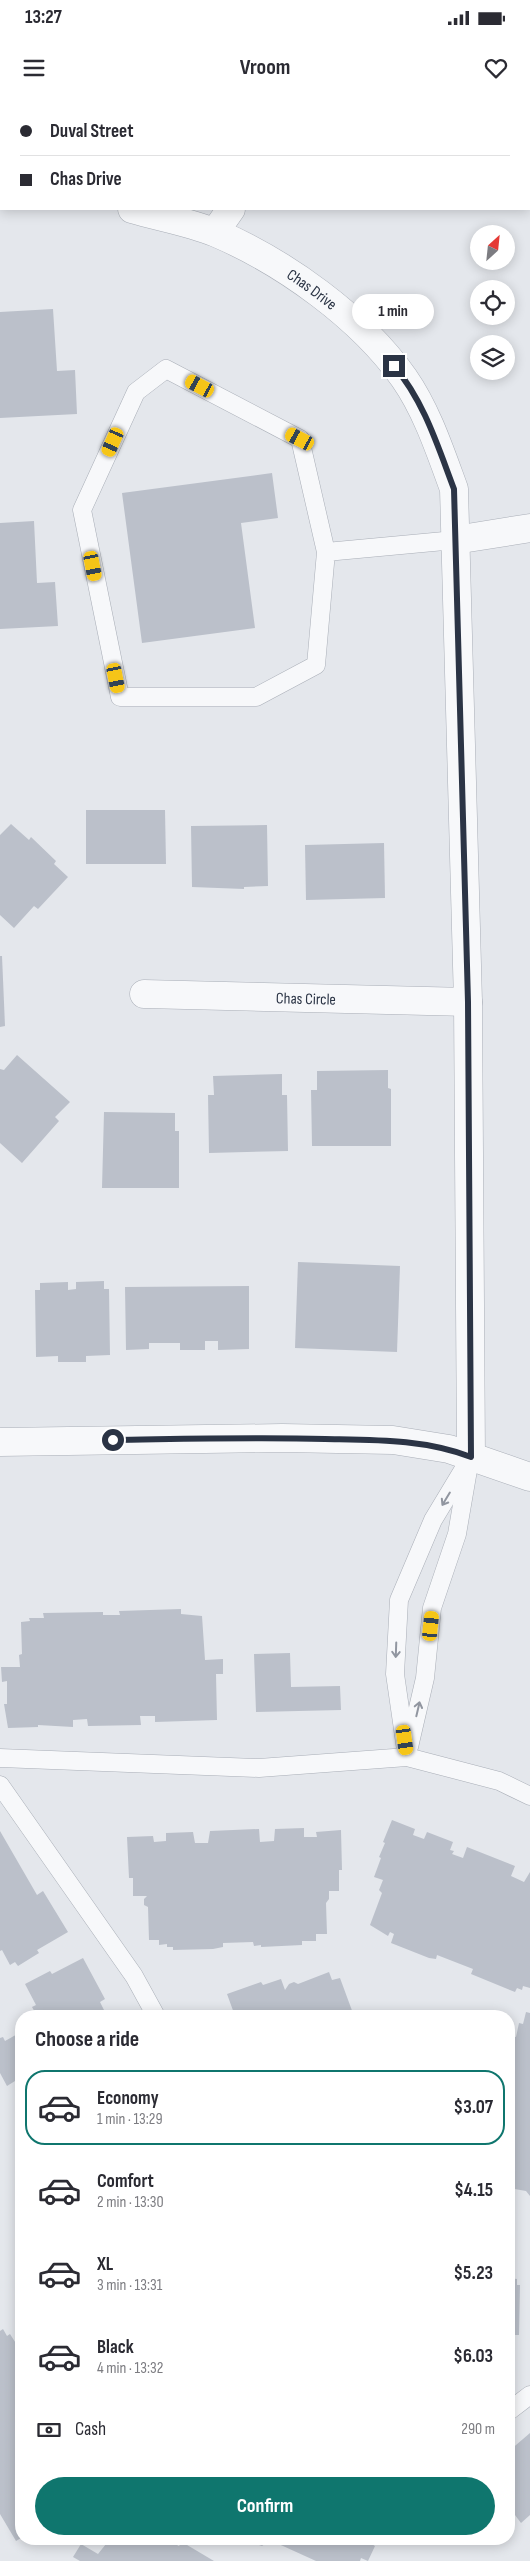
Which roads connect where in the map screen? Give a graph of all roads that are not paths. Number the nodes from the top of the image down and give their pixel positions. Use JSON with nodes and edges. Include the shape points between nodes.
{"nodes":[{"id":1,"x":136,"y":210,"type":"edge"},
{"id":2,"x":230,"y":210,"type":"edge"},
{"id":3,"x":215,"y":232,"type":"junction"},
{"id":4,"x":530,"y":528,"type":"edge"},
{"id":5,"x":455,"y":540,"type":"junction"},
{"id":6,"x":326,"y":552,"type":"junction"},
{"id":7,"x":144,"y":994,"type":"dead end"},
{"id":8,"x":468,"y":1002,"type":"junction"},
{"id":9,"x":0,"y":1442,"type":"edge"},
{"id":10,"x":471,"y":1458,"type":"junction"},
{"id":11,"x":530,"y":1477,"type":"edge"},
{"id":12,"x":407,"y":1757,"type":"junction"},
{"id":13,"x":0,"y":1758,"type":"edge"},
{"id":14,"x":0,"y":1785,"type":"edge"},
{"id":15,"x":530,"y":1796,"type":"edge"},
{"id":16,"x":153,"y":2010,"type":"edge"},
{"id":17,"x":529,"y":2396,"type":"edge"},
{"id":18,"x":515,"y":2397,"type":"edge"},
{"id":19,"x":515,"y":2406,"type":"edge"}],
"edges":[{"from":1,"to":3,"type":"street","name":"Chas Drive"},
{"from":2,"to":3,"type":"street"},
{"from":3,"to":5,"type":"street","name":"Chas Drive","via":[[272,262],[342,311],[404,378],[430,425],[454,489]]},
{"from":4,"to":5,"type":"street"},
{"from":5,"to":6,"type":"lane"},
{"from":5,"to":8,"type":"street","name":"Chas Drive"},
{"from":6,"to":6,"type":"lane","via":[[316,665],[256,697],[120,697],[82,510],[136,392],[166,369],[300,439]]},
{"from":7,"to":8,"type":"street","name":"Chas Circle"},
{"from":8,"to":10,"type":"street","name":"Chas Drive"},
{"from":9,"to":10,"type":"street","via":[[282,1438],[393,1440],[449,1449]]},
{"from":10,"to":11,"type":"street"},
{"from":12,"to":10,"type":"lane","one_way":true,"via":[[425,1678],[432,1608],[456,1534]]},
{"from":10,"to":12,"type":"lane","one_way":true,"via":[[434,1520],[398,1600],[396,1674]]},
{"from":12,"to":13,"type":"lane","via":[[260,1768]]},
{"from":12,"to":15,"type":"lane","via":[[499,1780]]},
{"from":14,"to":16,"type":"lane","via":[[134,1976]]},
{"from":17,"to":18,"type":"lane"},
{"from":17,"to":19,"type":"lane"}]}
